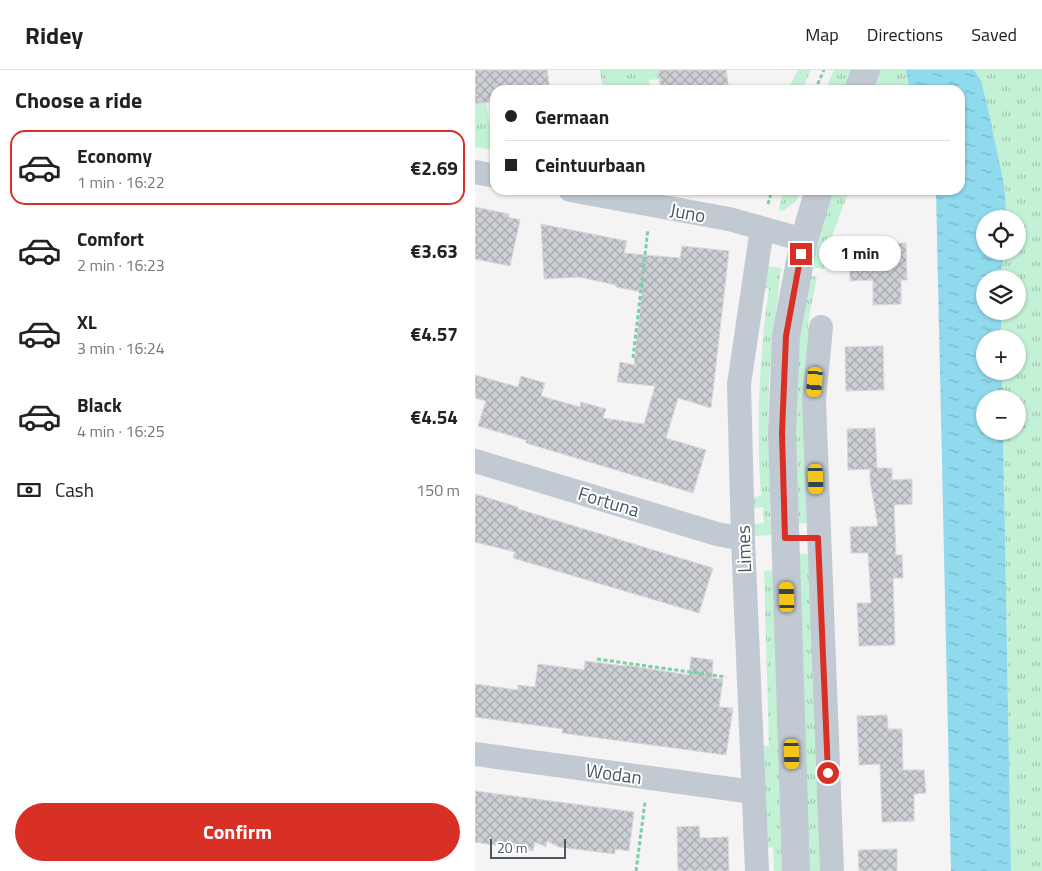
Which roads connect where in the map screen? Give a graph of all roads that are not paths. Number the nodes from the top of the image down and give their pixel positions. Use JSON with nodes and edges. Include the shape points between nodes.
{"nodes":[{"id":1,"x":866,"y":70,"type":"edge"},
{"id":2,"x":860,"y":85,"type":"edge"},
{"id":3,"x":475,"y":172,"type":"edge"},
{"id":4,"x":490,"y":175,"type":"edge"},
{"id":5,"x":597,"y":195,"type":"edge"},
{"id":6,"x":818,"y":195,"type":"edge"},
{"id":7,"x":762,"y":229,"type":"junction"},
{"id":8,"x":804,"y":240,"type":"junction"},
{"id":9,"x":821,"y":327,"type":"dead end"},
{"id":10,"x":475,"y":461,"type":"edge"},
{"id":11,"x":785,"y":538,"type":"junction"},
{"id":12,"x":818,"y":538,"type":"junction"},
{"id":13,"x":743,"y":539,"type":"junction"},
{"id":14,"x":475,"y":754,"type":"edge"},
{"id":15,"x":753,"y":792,"type":"junction"},
{"id":16,"x":757,"y":871,"type":"edge"},
{"id":17,"x":796,"y":871,"type":"edge"},
{"id":18,"x":832,"y":871,"type":"edge"}],
"edges":[{"from":1,"to":2,"type":"street"},
{"from":3,"to":4,"type":"street"},
{"from":5,"to":7,"type":"street","name":"Juno"},
{"from":6,"to":8,"type":"street"},
{"from":7,"to":8,"type":"street","name":"Juno"},
{"from":7,"to":13,"type":"street","name":"Limes","via":[[739,384]]},
{"from":8,"to":11,"type":"street","via":[[786,336],[782,433]]},
{"from":9,"to":12,"type":"street","via":[[814,400]]},
{"from":10,"to":13,"type":"street","name":"Fortuna"},
{"from":11,"to":12,"type":"street"},
{"from":11,"to":17,"type":"street"},
{"from":12,"to":18,"type":"street"},
{"from":13,"to":15,"type":"street","name":"Limes"},
{"from":14,"to":15,"type":"street","name":"Wodan"},
{"from":15,"to":16,"type":"street","name":"Limes"}]}
